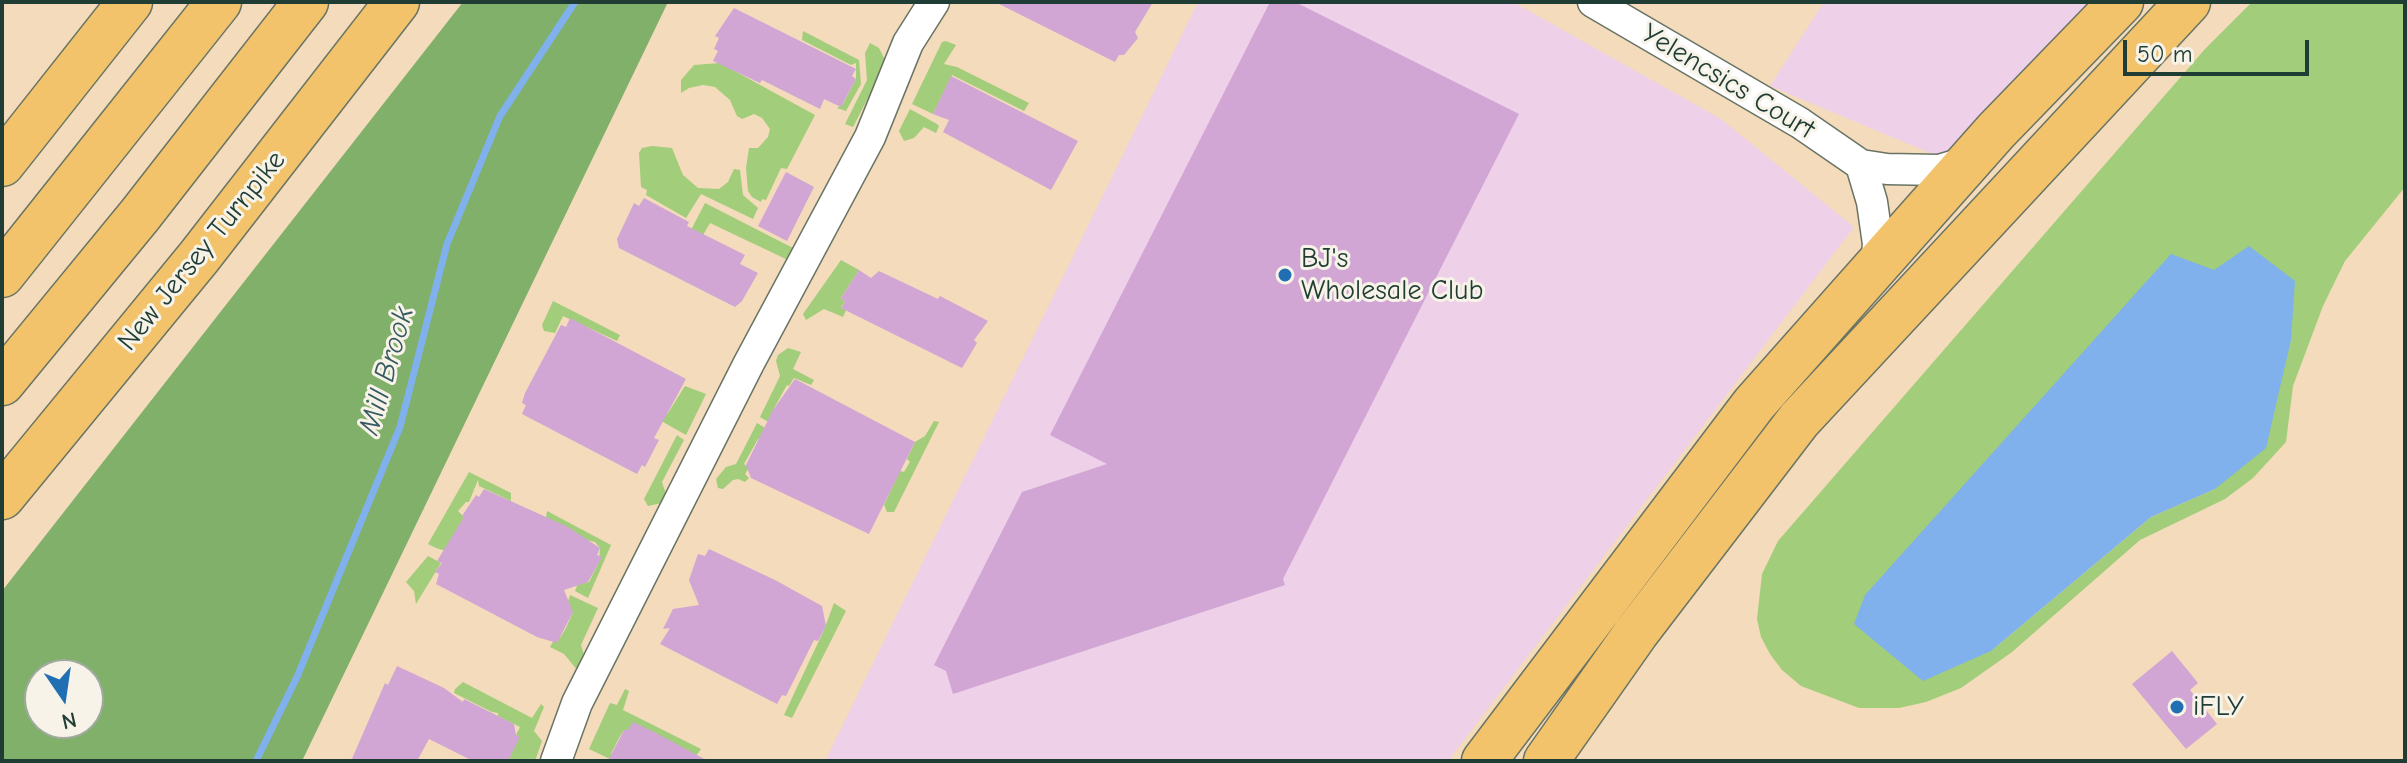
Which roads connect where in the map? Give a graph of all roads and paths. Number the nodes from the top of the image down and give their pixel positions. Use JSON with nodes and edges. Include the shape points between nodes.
{"nodes":[{"id":1,"x":130,"y":2,"type":"edge"},
{"id":2,"x":219,"y":2,"type":"edge"},
{"id":3,"x":306,"y":2,"type":"edge"},
{"id":4,"x":397,"y":2,"type":"edge"},
{"id":5,"x":934,"y":2,"type":"edge"},
{"id":6,"x":1593,"y":2,"type":"edge"},
{"id":7,"x":2121,"y":2,"type":"edge"},
{"id":8,"x":2188,"y":2,"type":"edge"},
{"id":9,"x":1969,"y":161,"type":"junction"},
{"id":10,"x":2,"y":164,"type":"edge"},
{"id":11,"x":1861,"y":165,"type":"junction"},
{"id":12,"x":1876,"y":266,"type":"junction"},
{"id":13,"x":2,"y":275,"type":"edge"},
{"id":14,"x":2,"y":383,"type":"edge"},
{"id":15,"x":2,"y":497,"type":"edge"},
{"id":16,"x":556,"y":761,"type":"edge"},
{"id":17,"x":1484,"y":761,"type":"edge"},
{"id":18,"x":1546,"y":761,"type":"edge"}],
"edges":[{"from":1,"to":10,"type":"highway"},
{"from":2,"to":13,"type":"highway"},
{"from":3,"to":14,"type":"highway"},
{"from":4,"to":15,"type":"highway","name":"New Jersey Turnpike","via":[[199,257]]},
{"from":5,"to":16,"type":"street","via":[[908,43],[870,137],[577,703]]},
{"from":6,"to":11,"type":"street","name":"Yelencsics Court","via":[[1800,123]]},
{"from":7,"to":9,"type":"highway"},
{"from":8,"to":18,"type":"highway","via":[[1799,420]]},
{"from":9,"to":11,"type":"street","name":"Yelencsics Court","via":[[1939,170]]},
{"from":9,"to":12,"type":"highway"},
{"from":11,"to":12,"type":"street","via":[[1872,202]]},
{"from":12,"to":17,"type":"highway","via":[[1754,404]]}]}
